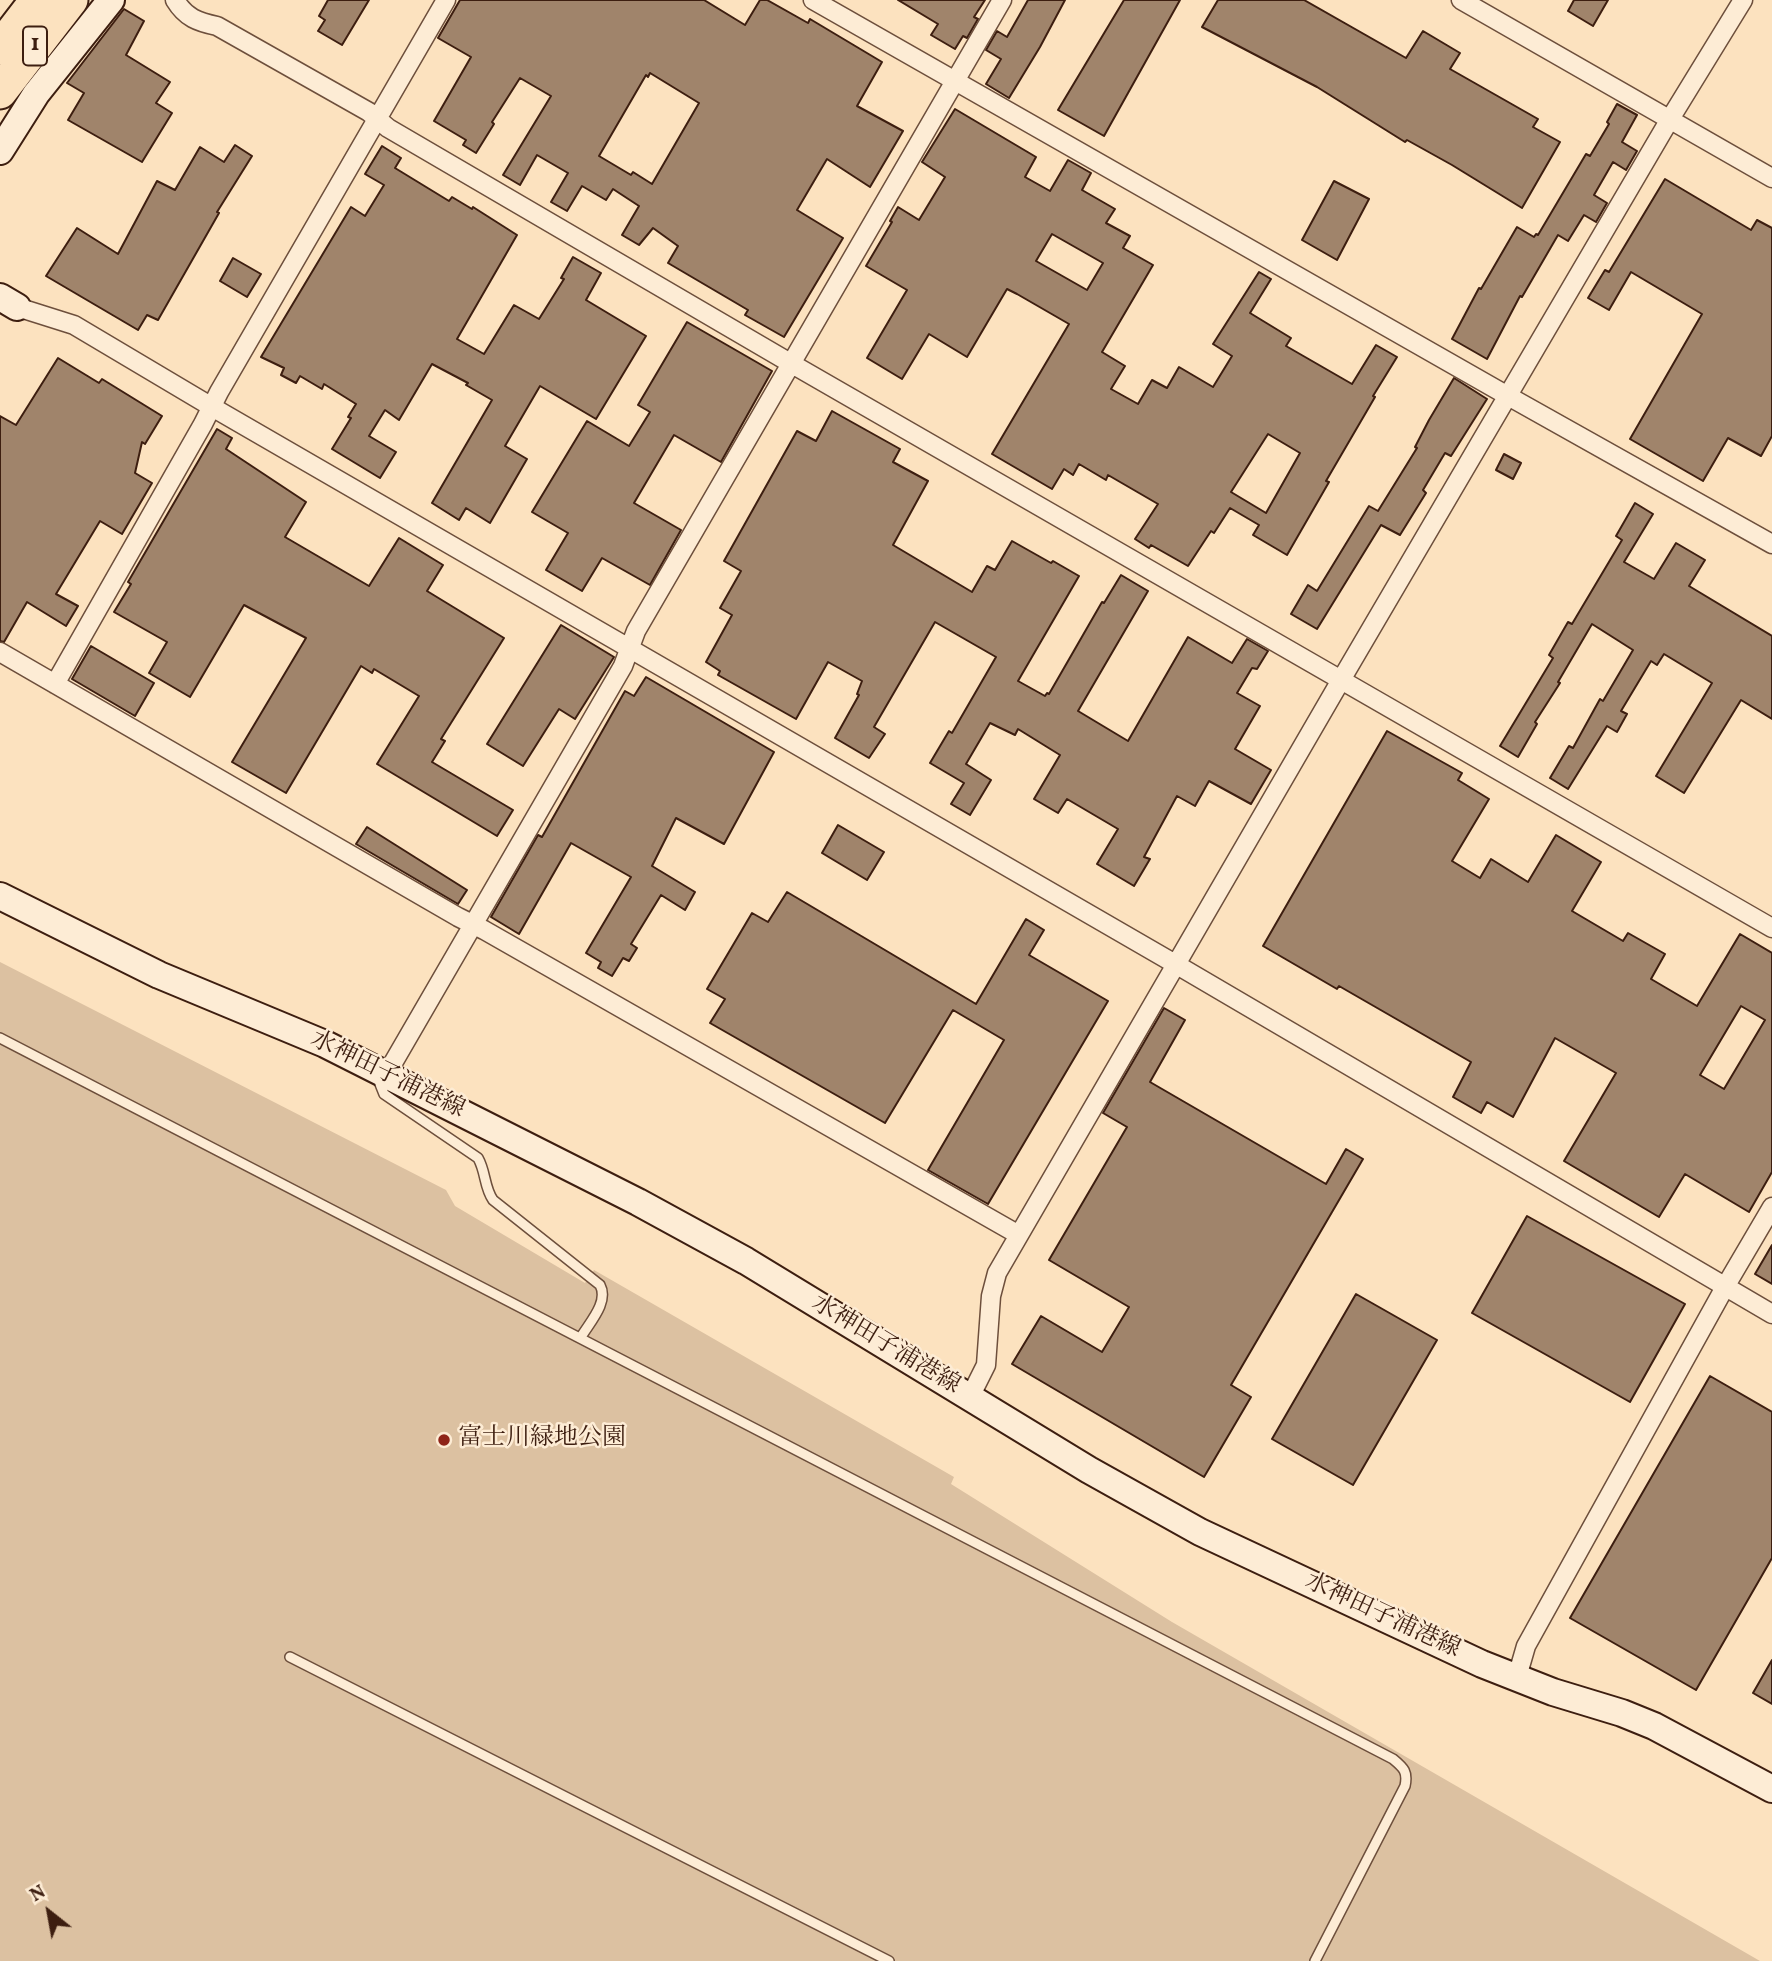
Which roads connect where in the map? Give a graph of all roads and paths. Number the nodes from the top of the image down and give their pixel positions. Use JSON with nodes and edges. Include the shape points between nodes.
{"nodes":[{"id":1,"x":37,"y":0,"type":"edge"},
{"id":2,"x":71,"y":0,"type":"edge"},
{"id":3,"x":111,"y":0,"type":"edge"},
{"id":4,"x":175,"y":0,"type":"edge"},
{"id":5,"x":446,"y":0,"type":"edge"},
{"id":6,"x":813,"y":0,"type":"edge"},
{"id":7,"x":1002,"y":0,"type":"edge"},
{"id":8,"x":1461,"y":0,"type":"edge"},
{"id":9,"x":1743,"y":0,"type":"edge"},
{"id":10,"x":0,"y":48,"type":"edge"},
{"id":11,"x":955,"y":82,"type":"junction"},
{"id":12,"x":0,"y":92,"type":"edge"},
{"id":13,"x":378,"y":119,"type":"junction"},
{"id":14,"x":1670,"y":119,"type":"junction"},
{"id":15,"x":0,"y":151,"type":"edge"},
{"id":16,"x":1772,"y":178,"type":"edge"},
{"id":17,"x":8,"y":302,"type":"edge"},
{"id":18,"x":792,"y":364,"type":"junction"},
{"id":19,"x":1508,"y":396,"type":"junction"},
{"id":20,"x":212,"y":407,"type":"junction"},
{"id":21,"x":1772,"y":544,"type":"edge"},
{"id":22,"x":629,"y":648,"type":"junction"},
{"id":23,"x":0,"y":652,"type":"edge"},
{"id":24,"x":1341,"y":680,"type":"junction"},
{"id":25,"x":55,"y":684,"type":"junction"},
{"id":26,"x":0,"y":897,"type":"edge"},
{"id":27,"x":472,"y":924,"type":"junction"},
{"id":28,"x":1772,"y":928,"type":"edge"},
{"id":29,"x":1177,"y":965,"type":"junction"},
{"id":30,"x":0,"y":1038,"type":"edge"},
{"id":31,"x":386,"y":1074,"type":"junction"},
{"id":32,"x":1772,"y":1207,"type":"edge"},
{"id":33,"x":1019,"y":1235,"type":"junction"},
{"id":34,"x":1725,"y":1287,"type":"junction"},
{"id":35,"x":1772,"y":1314,"type":"edge"},
{"id":36,"x":581,"y":1337,"type":"junction"},
{"id":37,"x":970,"y":1397,"type":"junction"},
{"id":38,"x":290,"y":1657,"type":"dead end"},
{"id":39,"x":1517,"y":1677,"type":"junction"},
{"id":40,"x":1772,"y":1789,"type":"edge"},
{"id":41,"x":889,"y":1961,"type":"edge"},
{"id":42,"x":1315,"y":1961,"type":"edge"}],
"edges":[{"from":1,"to":10,"type":"highway","number":"1"},
{"from":2,"to":12,"type":"highway","number":"1"},
{"from":3,"to":15,"type":"main road","via":[[36,94]]},
{"from":4,"to":13,"type":"street","via":[[187,16],[217,26]]},
{"from":5,"to":13,"type":"street"},
{"from":6,"to":11,"type":"street"},
{"from":7,"to":11,"type":"street"},
{"from":8,"to":14,"type":"street"},
{"from":9,"to":14,"type":"street"},
{"from":11,"to":18,"type":"street"},
{"from":11,"to":19,"type":"street"},
{"from":13,"to":18,"type":"street"},
{"from":13,"to":20,"type":"street"},
{"from":14,"to":16,"type":"street"},
{"from":14,"to":19,"type":"street"},
{"from":17,"to":20,"type":"street","via":[[74,325]]},
{"from":18,"to":22,"type":"street"},
{"from":18,"to":24,"type":"street"},
{"from":19,"to":21,"type":"street"},
{"from":19,"to":24,"type":"street"},
{"from":20,"to":22,"type":"street"},
{"from":20,"to":25,"type":"street"},
{"from":22,"to":27,"type":"street","via":[[623,666]]},
{"from":22,"to":29,"type":"street"},
{"from":23,"to":25,"type":"street"},
{"from":24,"to":28,"type":"street"},
{"from":24,"to":29,"type":"street"},
{"from":25,"to":27,"type":"street"},
{"from":26,"to":31,"type":"main road","name":"水神田子浦港線","via":[[111,953]]},
{"from":27,"to":31,"type":"street"},
{"from":27,"to":33,"type":"street"},
{"from":29,"to":33,"type":"street"},
{"from":29,"to":34,"type":"street"},
{"from":30,"to":36,"type":"lane"},
{"from":31,"to":36,"type":"lane","via":[[380,1084],[384,1094],[478,1158],[493,1200],[600,1285],[602,1301]]},
{"from":31,"to":37,"type":"main road","name":"水神田子浦港線","via":[[710,1241]]},
{"from":32,"to":34,"type":"street"},
{"from":33,"to":37,"type":"street","via":[[993,1284],[986,1365]]},
{"from":34,"to":35,"type":"street"},
{"from":34,"to":39,"type":"street","via":[[1526,1646]]},
{"from":36,"to":42,"type":"lane","via":[[1404,1767],[1405,1786]]},
{"from":37,"to":39,"type":"main road","name":"水神田子浦港線","via":[[1199,1532]]},
{"from":38,"to":41,"type":"lane"},
{"from":39,"to":40,"type":"main road","name":"水神田子浦港線","via":[[1654,1726]]}]}
